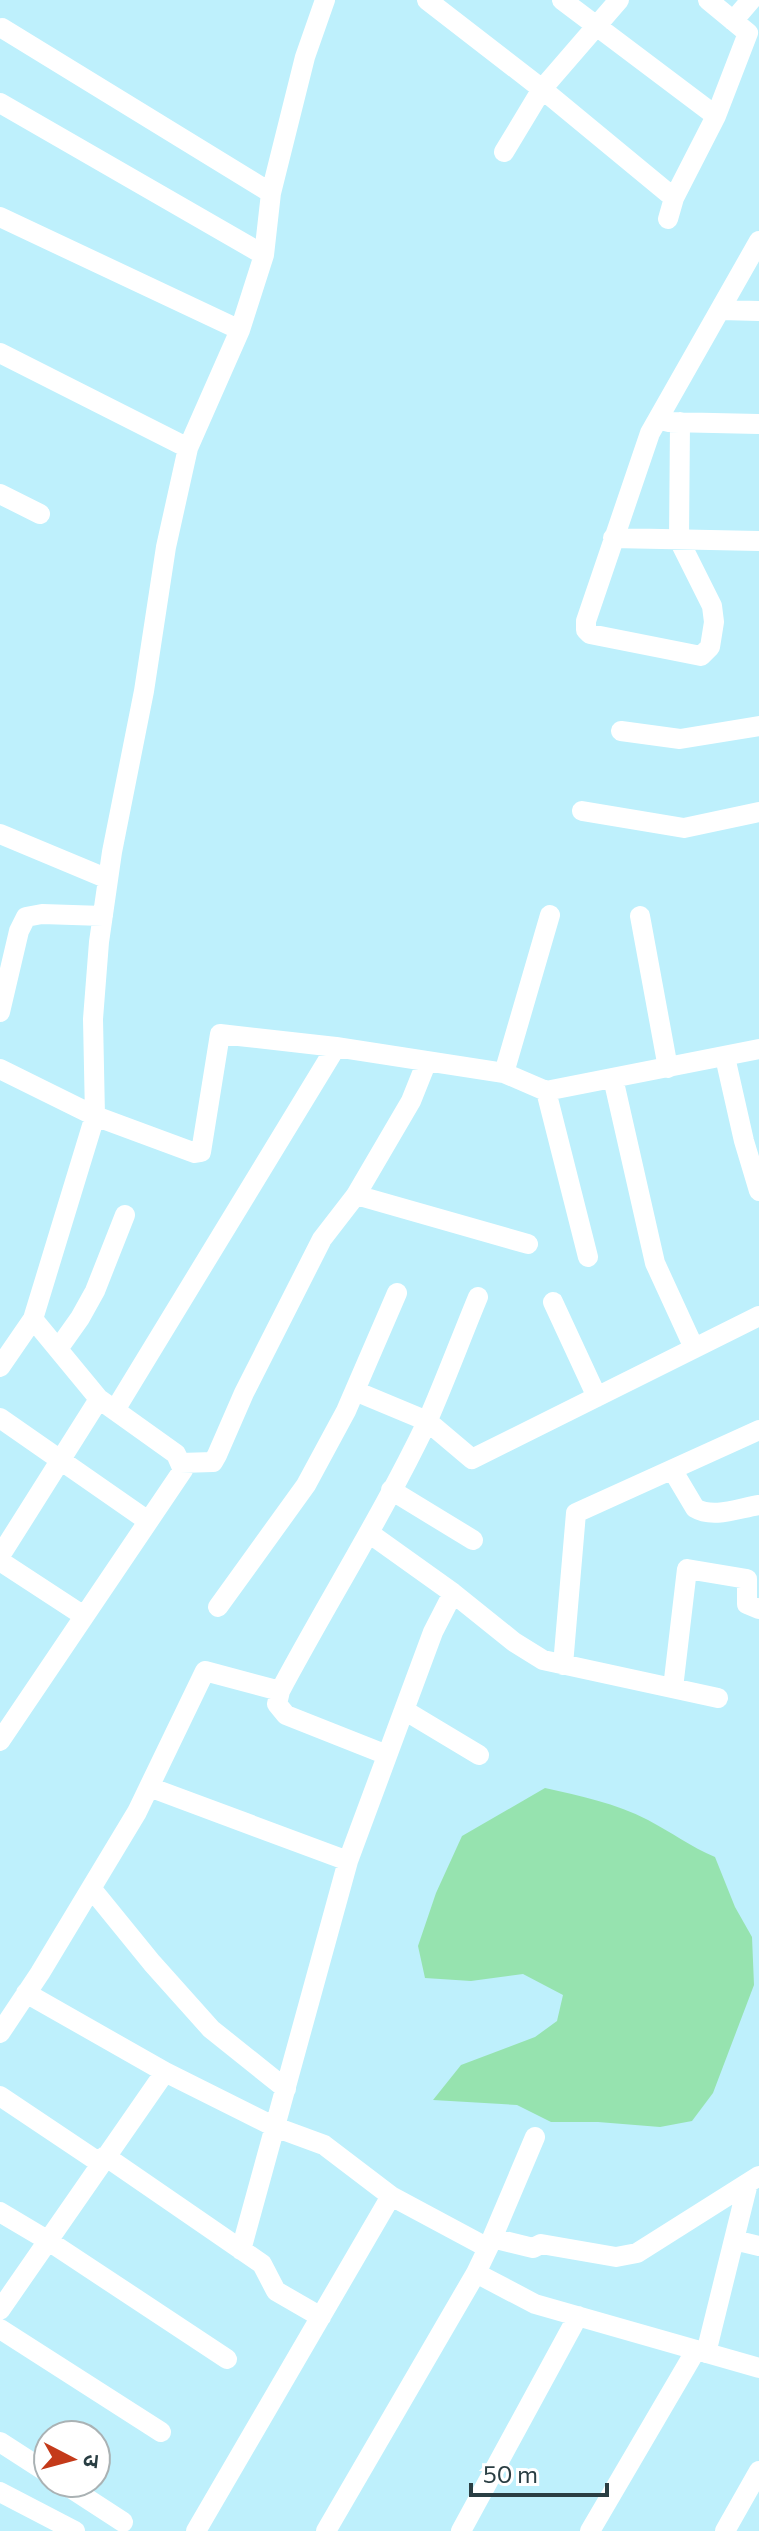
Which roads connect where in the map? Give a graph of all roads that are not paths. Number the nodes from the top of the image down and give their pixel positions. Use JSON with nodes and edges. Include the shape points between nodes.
{"nodes":[{"id":1,"x":325,"y":0,"type":"edge"},
{"id":2,"x":427,"y":0,"type":"edge"},
{"id":3,"x":562,"y":0,"type":"edge"},
{"id":4,"x":619,"y":0,"type":"edge"},
{"id":5,"x":708,"y":0,"type":"edge"},
{"id":6,"x":751,"y":0,"type":"edge"},
{"id":7,"x":733,"y":21,"type":"junction"},
{"id":8,"x":596,"y":27,"type":"junction"},
{"id":9,"x":2,"y":28,"type":"edge"},
{"id":10,"x":542,"y":89,"type":"junction"},
{"id":11,"x":0,"y":103,"type":"edge"},
{"id":12,"x":716,"y":116,"type":"junction"},
{"id":13,"x":504,"y":152,"type":"dead end"},
{"id":14,"x":271,"y":193,"type":"junction"},
{"id":15,"x":674,"y":198,"type":"junction"},
{"id":16,"x":0,"y":217,"type":"edge"},
{"id":17,"x":668,"y":219,"type":"dead end"},
{"id":18,"x":759,"y":241,"type":"edge"},
{"id":19,"x":264,"y":255,"type":"junction"},
{"id":20,"x":721,"y":310,"type":"junction"},
{"id":21,"x":759,"y":311,"type":"edge"},
{"id":22,"x":240,"y":330,"type":"junction"},
{"id":23,"x":0,"y":353,"type":"edge"},
{"id":24,"x":656,"y":422,"type":"junction"},
{"id":25,"x":680,"y":422,"type":"junction"},
{"id":26,"x":759,"y":424,"type":"edge"},
{"id":27,"x":188,"y":448,"type":"junction"},
{"id":28,"x":0,"y":494,"type":"edge"},
{"id":29,"x":40,"y":514,"type":"dead end"},
{"id":30,"x":613,"y":538,"type":"junction"},
{"id":31,"x":679,"y":540,"type":"junction"},
{"id":32,"x":759,"y":541,"type":"edge"},
{"id":33,"x":759,"y":726,"type":"edge"},
{"id":34,"x":621,"y":731,"type":"dead end"},
{"id":35,"x":582,"y":811,"type":"dead end"},
{"id":36,"x":759,"y":812,"type":"edge"},
{"id":37,"x":0,"y":834,"type":"edge"},
{"id":38,"x":108,"y":879,"type":"junction"},
{"id":39,"x":550,"y":915,"type":"dead end"},
{"id":40,"x":103,"y":916,"type":"junction"},
{"id":41,"x":640,"y":916,"type":"dead end"},
{"id":42,"x":0,"y":1012,"type":"edge"},
{"id":43,"x":336,"y":1047,"type":"junction"},
{"id":44,"x":759,"y":1049,"type":"edge"},
{"id":45,"x":725,"y":1057,"type":"junction"},
{"id":46,"x":427,"y":1061,"type":"junction"},
{"id":47,"x":668,"y":1068,"type":"junction"},
{"id":48,"x":0,"y":1069,"type":"edge"},
{"id":49,"x":504,"y":1073,"type":"junction"},
{"id":50,"x":613,"y":1078,"type":"junction"},
{"id":51,"x":546,"y":1091,"type":"junction"},
{"id":52,"x":95,"y":1116,"type":"junction"},
{"id":53,"x":759,"y":1191,"type":"edge"},
{"id":54,"x":356,"y":1195,"type":"junction"},
{"id":55,"x":125,"y":1215,"type":"dead end"},
{"id":56,"x":528,"y":1244,"type":"dead end"},
{"id":57,"x":588,"y":1257,"type":"dead end"},
{"id":58,"x":397,"y":1293,"type":"dead end"},
{"id":59,"x":478,"y":1297,"type":"dead end"},
{"id":60,"x":553,"y":1302,"type":"dead end"},
{"id":61,"x":759,"y":1316,"type":"edge"},
{"id":62,"x":33,"y":1319,"type":"junction"},
{"id":63,"x":694,"y":1348,"type":"junction"},
{"id":64,"x":58,"y":1349,"type":"junction"},
{"id":65,"x":0,"y":1367,"type":"edge"},
{"id":66,"x":355,"y":1391,"type":"junction"},
{"id":67,"x":597,"y":1397,"type":"junction"},
{"id":68,"x":107,"y":1404,"type":"junction"},
{"id":69,"x":0,"y":1418,"type":"edge"},
{"id":70,"x":427,"y":1421,"type":"junction"},
{"id":71,"x":759,"y":1430,"type":"edge"},
{"id":72,"x":61,"y":1459,"type":"junction"},
{"id":73,"x":180,"y":1463,"type":"junction"},
{"id":74,"x":673,"y":1471,"type":"junction"},
{"id":75,"x":391,"y":1490,"type":"junction"},
{"id":76,"x":759,"y":1505,"type":"edge"},
{"id":77,"x":148,"y":1521,"type":"junction"},
{"id":78,"x":369,"y":1533,"type":"junction"},
{"id":79,"x":473,"y":1540,"type":"dead end"},
{"id":80,"x":0,"y":1558,"type":"edge"},
{"id":81,"x":453,"y":1593,"type":"junction"},
{"id":82,"x":218,"y":1607,"type":"dead end"},
{"id":83,"x":759,"y":1609,"type":"edge"},
{"id":84,"x":84,"y":1616,"type":"junction"},
{"id":85,"x":563,"y":1665,"type":"junction"},
{"id":86,"x":673,"y":1688,"type":"junction"},
{"id":87,"x":280,"y":1691,"type":"junction"},
{"id":88,"x":718,"y":1698,"type":"dead end"},
{"id":89,"x":404,"y":1710,"type":"junction"},
{"id":90,"x":7,"y":1711,"type":"edge"},
{"id":91,"x":0,"y":1741,"type":"edge"},
{"id":92,"x":387,"y":1755,"type":"junction"},
{"id":93,"x":479,"y":1755,"type":"dead end"},
{"id":94,"x":149,"y":1787,"type":"junction"},
{"id":95,"x":348,"y":1861,"type":"junction"},
{"id":96,"x":91,"y":1888,"type":"junction"},
{"id":97,"x":26,"y":1993,"type":"junction"},
{"id":98,"x":1,"y":2028,"type":"edge"},
{"id":99,"x":165,"y":2072,"type":"junction"},
{"id":100,"x":286,"y":2089,"type":"junction"},
{"id":101,"x":0,"y":2096,"type":"edge"},
{"id":102,"x":275,"y":2127,"type":"junction"},
{"id":103,"x":535,"y":2137,"type":"dead end"},
{"id":104,"x":103,"y":2160,"type":"junction"},
{"id":105,"x":754,"y":2179,"type":"edge"},
{"id":106,"x":391,"y":2196,"type":"junction"},
{"id":107,"x":0,"y":2212,"type":"edge"},
{"id":108,"x":47,"y":2240,"type":"junction"},
{"id":109,"x":734,"y":2240,"type":"junction"},
{"id":110,"x":490,"y":2243,"type":"junction"},
{"id":111,"x":759,"y":2246,"type":"edge"},
{"id":112,"x":241,"y":2250,"type":"junction"},
{"id":113,"x":476,"y":2273,"type":"junction"},
{"id":114,"x":0,"y":2310,"type":"edge"},
{"id":115,"x":578,"y":2316,"type":"junction"},
{"id":116,"x":321,"y":2317,"type":"junction"},
{"id":117,"x":0,"y":2329,"type":"edge"},
{"id":118,"x":701,"y":2352,"type":"junction"},
{"id":119,"x":227,"y":2359,"type":"dead end"},
{"id":120,"x":759,"y":2368,"type":"edge"},
{"id":121,"x":161,"y":2432,"type":"dead end"},
{"id":122,"x":0,"y":2442,"type":"edge"},
{"id":123,"x":32,"y":2463,"type":"edge"},
{"id":124,"x":759,"y":2471,"type":"edge"},
{"id":125,"x":0,"y":2492,"type":"edge"},
{"id":126,"x":88,"y":2499,"type":"edge"},
{"id":127,"x":123,"y":2522,"type":"dead end"},
{"id":128,"x":75,"y":2531,"type":"edge"},
{"id":129,"x":196,"y":2531,"type":"edge"},
{"id":130,"x":326,"y":2531,"type":"edge"},
{"id":131,"x":461,"y":2531,"type":"edge"},
{"id":132,"x":590,"y":2531,"type":"edge"},
{"id":133,"x":725,"y":2531,"type":"edge"}],
"edges":[{"from":1,"to":14,"type":"street"},
{"from":2,"to":10,"type":"street"},
{"from":3,"to":8,"type":"street"},
{"from":4,"to":8,"type":"street"},
{"from":5,"to":7,"type":"street"},
{"from":6,"to":7,"type":"street"},
{"from":7,"to":12,"type":"street","via":[[748,33]]},
{"from":8,"to":10,"type":"street"},
{"from":8,"to":12,"type":"street"},
{"from":9,"to":14,"type":"street"},
{"from":10,"to":13,"type":"street"},
{"from":10,"to":15,"type":"street"},
{"from":11,"to":19,"type":"street"},
{"from":12,"to":15,"type":"street"},
{"from":14,"to":19,"type":"street"},
{"from":15,"to":17,"type":"street"},
{"from":16,"to":22,"type":"street"},
{"from":18,"to":20,"type":"street"},
{"from":19,"to":22,"type":"street"},
{"from":20,"to":21,"type":"street"},
{"from":20,"to":24,"type":"street"},
{"from":22,"to":27,"type":"street"},
{"from":23,"to":27,"type":"street"},
{"from":24,"to":25,"type":"street"},
{"from":24,"to":30,"type":"street"},
{"from":25,"to":26,"type":"street"},
{"from":25,"to":31,"type":"street"},
{"from":27,"to":38,"type":"street"},
{"from":28,"to":29,"type":"street"},
{"from":30,"to":31,"type":"street"},
{"from":30,"to":31,"type":"street","via":[[587,632],[701,656],[710,647],[714,613]]},
{"from":31,"to":32,"type":"street"},
{"from":33,"to":34,"type":"street","via":[[680,739]]},
{"from":35,"to":36,"type":"street","via":[[684,828]]},
{"from":37,"to":38,"type":"street"},
{"from":38,"to":40,"type":"street"},
{"from":39,"to":49,"type":"street"},
{"from":40,"to":42,"type":"street","via":[[26,917]]},
{"from":40,"to":52,"type":"street","via":[[93,1019]]},
{"from":41,"to":47,"type":"street"},
{"from":43,"to":46,"type":"street"},
{"from":43,"to":52,"type":"street","via":[[220,1034],[201,1152]]},
{"from":43,"to":68,"type":"street"},
{"from":44,"to":45,"type":"street"},
{"from":45,"to":47,"type":"street"},
{"from":45,"to":53,"type":"street"},
{"from":46,"to":49,"type":"street"},
{"from":46,"to":54,"type":"street","via":[[411,1101]]},
{"from":47,"to":50,"type":"street"},
{"from":48,"to":52,"type":"street"},
{"from":49,"to":51,"type":"street"},
{"from":50,"to":51,"type":"street"},
{"from":50,"to":63,"type":"street","via":[[651,1251]]},
{"from":51,"to":57,"type":"street"},
{"from":52,"to":62,"type":"street"},
{"from":54,"to":56,"type":"street"},
{"from":54,"to":73,"type":"street","via":[[322,1239],[213,1462]]},
{"from":55,"to":64,"type":"street","via":[[95,1291]]},
{"from":58,"to":66,"type":"street"},
{"from":59,"to":70,"type":"street"},
{"from":60,"to":67,"type":"street"},
{"from":61,"to":63,"type":"street"},
{"from":62,"to":64,"type":"street"},
{"from":62,"to":65,"type":"street"},
{"from":63,"to":67,"type":"street"},
{"from":64,"to":68,"type":"street"},
{"from":66,"to":70,"type":"street"},
{"from":66,"to":82,"type":"street","via":[[306,1485]]},
{"from":67,"to":70,"type":"street","via":[[472,1459]]},
{"from":68,"to":72,"type":"street"},
{"from":68,"to":73,"type":"street","via":[[176,1454]]},
{"from":69,"to":72,"type":"street"},
{"from":70,"to":75,"type":"street"},
{"from":71,"to":74,"type":"street"},
{"from":72,"to":77,"type":"street"},
{"from":72,"to":80,"type":"street"},
{"from":73,"to":77,"type":"street","via":[[183,1470]]},
{"from":74,"to":76,"type":"street","via":[[700,1512]]},
{"from":74,"to":85,"type":"street","via":[[576,1513]]},
{"from":75,"to":78,"type":"street"},
{"from":75,"to":79,"type":"street"},
{"from":77,"to":84,"type":"street"},
{"from":78,"to":81,"type":"street"},
{"from":78,"to":87,"type":"street"},
{"from":80,"to":84,"type":"street"},
{"from":81,"to":85,"type":"street","via":[[514,1642]]},
{"from":81,"to":89,"type":"street"},
{"from":83,"to":86,"type":"street","via":[[747,1604],[747,1579],[687,1569]]},
{"from":84,"to":90,"type":"street"},
{"from":85,"to":86,"type":"street"},
{"from":86,"to":88,"type":"street"},
{"from":87,"to":92,"type":"street","via":[[277,1704],[286,1715]]},
{"from":87,"to":94,"type":"street","via":[[205,1671]]},
{"from":89,"to":92,"type":"street"},
{"from":89,"to":93,"type":"street"},
{"from":90,"to":91,"type":"street"},
{"from":92,"to":95,"type":"street"},
{"from":94,"to":95,"type":"street"},
{"from":94,"to":96,"type":"street"},
{"from":95,"to":100,"type":"street"},
{"from":96,"to":97,"type":"street"},
{"from":96,"to":100,"type":"street","via":[[203,2021]]},
{"from":97,"to":98,"type":"street"},
{"from":97,"to":99,"type":"street"},
{"from":99,"to":102,"type":"street"},
{"from":99,"to":104,"type":"street"},
{"from":100,"to":102,"type":"street"},
{"from":101,"to":104,"type":"street"},
{"from":102,"to":106,"type":"street","via":[[324,2145]]},
{"from":102,"to":112,"type":"street"},
{"from":103,"to":110,"type":"street"},
{"from":104,"to":108,"type":"street"},
{"from":104,"to":112,"type":"street"},
{"from":105,"to":109,"type":"street"},
{"from":105,"to":110,"type":"street","via":[[637,2253],[616,2257],[541,2244],[533,2248]]},
{"from":106,"to":110,"type":"street"},
{"from":106,"to":116,"type":"street"},
{"from":107,"to":108,"type":"street"},
{"from":108,"to":114,"type":"street"},
{"from":108,"to":119,"type":"street"},
{"from":109,"to":111,"type":"street"},
{"from":109,"to":118,"type":"street"},
{"from":110,"to":113,"type":"street"},
{"from":112,"to":116,"type":"street","via":[[262,2264],[276,2291]]},
{"from":113,"to":115,"type":"street","via":[[535,2304]]},
{"from":113,"to":130,"type":"street"},
{"from":115,"to":118,"type":"street"},
{"from":115,"to":131,"type":"street"},
{"from":116,"to":129,"type":"street"},
{"from":117,"to":121,"type":"street"},
{"from":118,"to":120,"type":"street"},
{"from":118,"to":132,"type":"street"},
{"from":122,"to":123,"type":"street"},
{"from":124,"to":133,"type":"street"},
{"from":125,"to":128,"type":"street"},
{"from":126,"to":127,"type":"street"}]}
